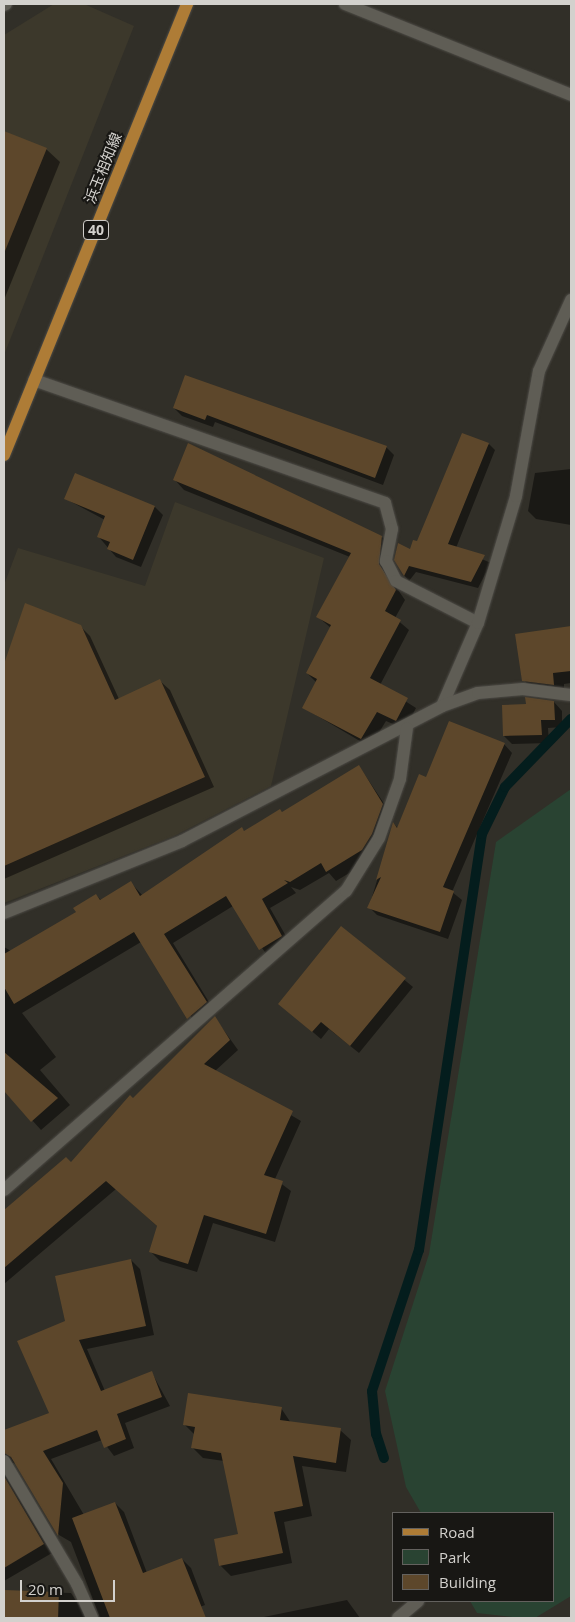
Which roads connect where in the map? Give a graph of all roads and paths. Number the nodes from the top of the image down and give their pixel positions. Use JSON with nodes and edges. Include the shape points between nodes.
{"nodes":[{"id":1,"x":186,"y":4,"type":"edge"},
{"id":2,"x":345,"y":4,"type":"edge"},
{"id":3,"x":571,"y":95,"type":"edge"},
{"id":4,"x":571,"y":300,"type":"edge"},
{"id":5,"x":34,"y":380,"type":"junction"},
{"id":6,"x":5,"y":449,"type":"edge"},
{"id":7,"x":478,"y":623,"type":"junction"},
{"id":8,"x":571,"y":695,"type":"edge"},
{"id":9,"x":442,"y":706,"type":"junction"},
{"id":10,"x":407,"y":728,"type":"junction"},
{"id":11,"x":4,"y":913,"type":"edge"},
{"id":12,"x":4,"y":1190,"type":"edge"},
{"id":13,"x":4,"y":1461,"type":"edge"},
{"id":14,"x":417,"y":1602,"type":"edge"},
{"id":15,"x":92,"y":1618,"type":"edge"},
{"id":16,"x":398,"y":1618,"type":"edge"}],
"edges":[{"from":1,"to":5,"type":"main road","name":"浜玉相知線","number":"40"},
{"from":2,"to":3,"type":"street"},
{"from":4,"to":7,"type":"street","via":[[539,371],[516,496]]},
{"from":5,"to":6,"type":"main road","name":"浜玉相知線","number":"40"},
{"from":5,"to":7,"type":"street","via":[[385,503],[392,529],[386,561],[396,581]]},
{"from":7,"to":9,"type":"street"},
{"from":8,"to":9,"type":"street","via":[[523,690],[478,693]]},
{"from":9,"to":10,"type":"street"},
{"from":10,"to":11,"type":"street","via":[[182,841]]},
{"from":10,"to":12,"type":"street","via":[[400,779],[379,838],[346,891]]},
{"from":13,"to":15,"type":"street"},
{"from":14,"to":16,"type":"street"}]}
